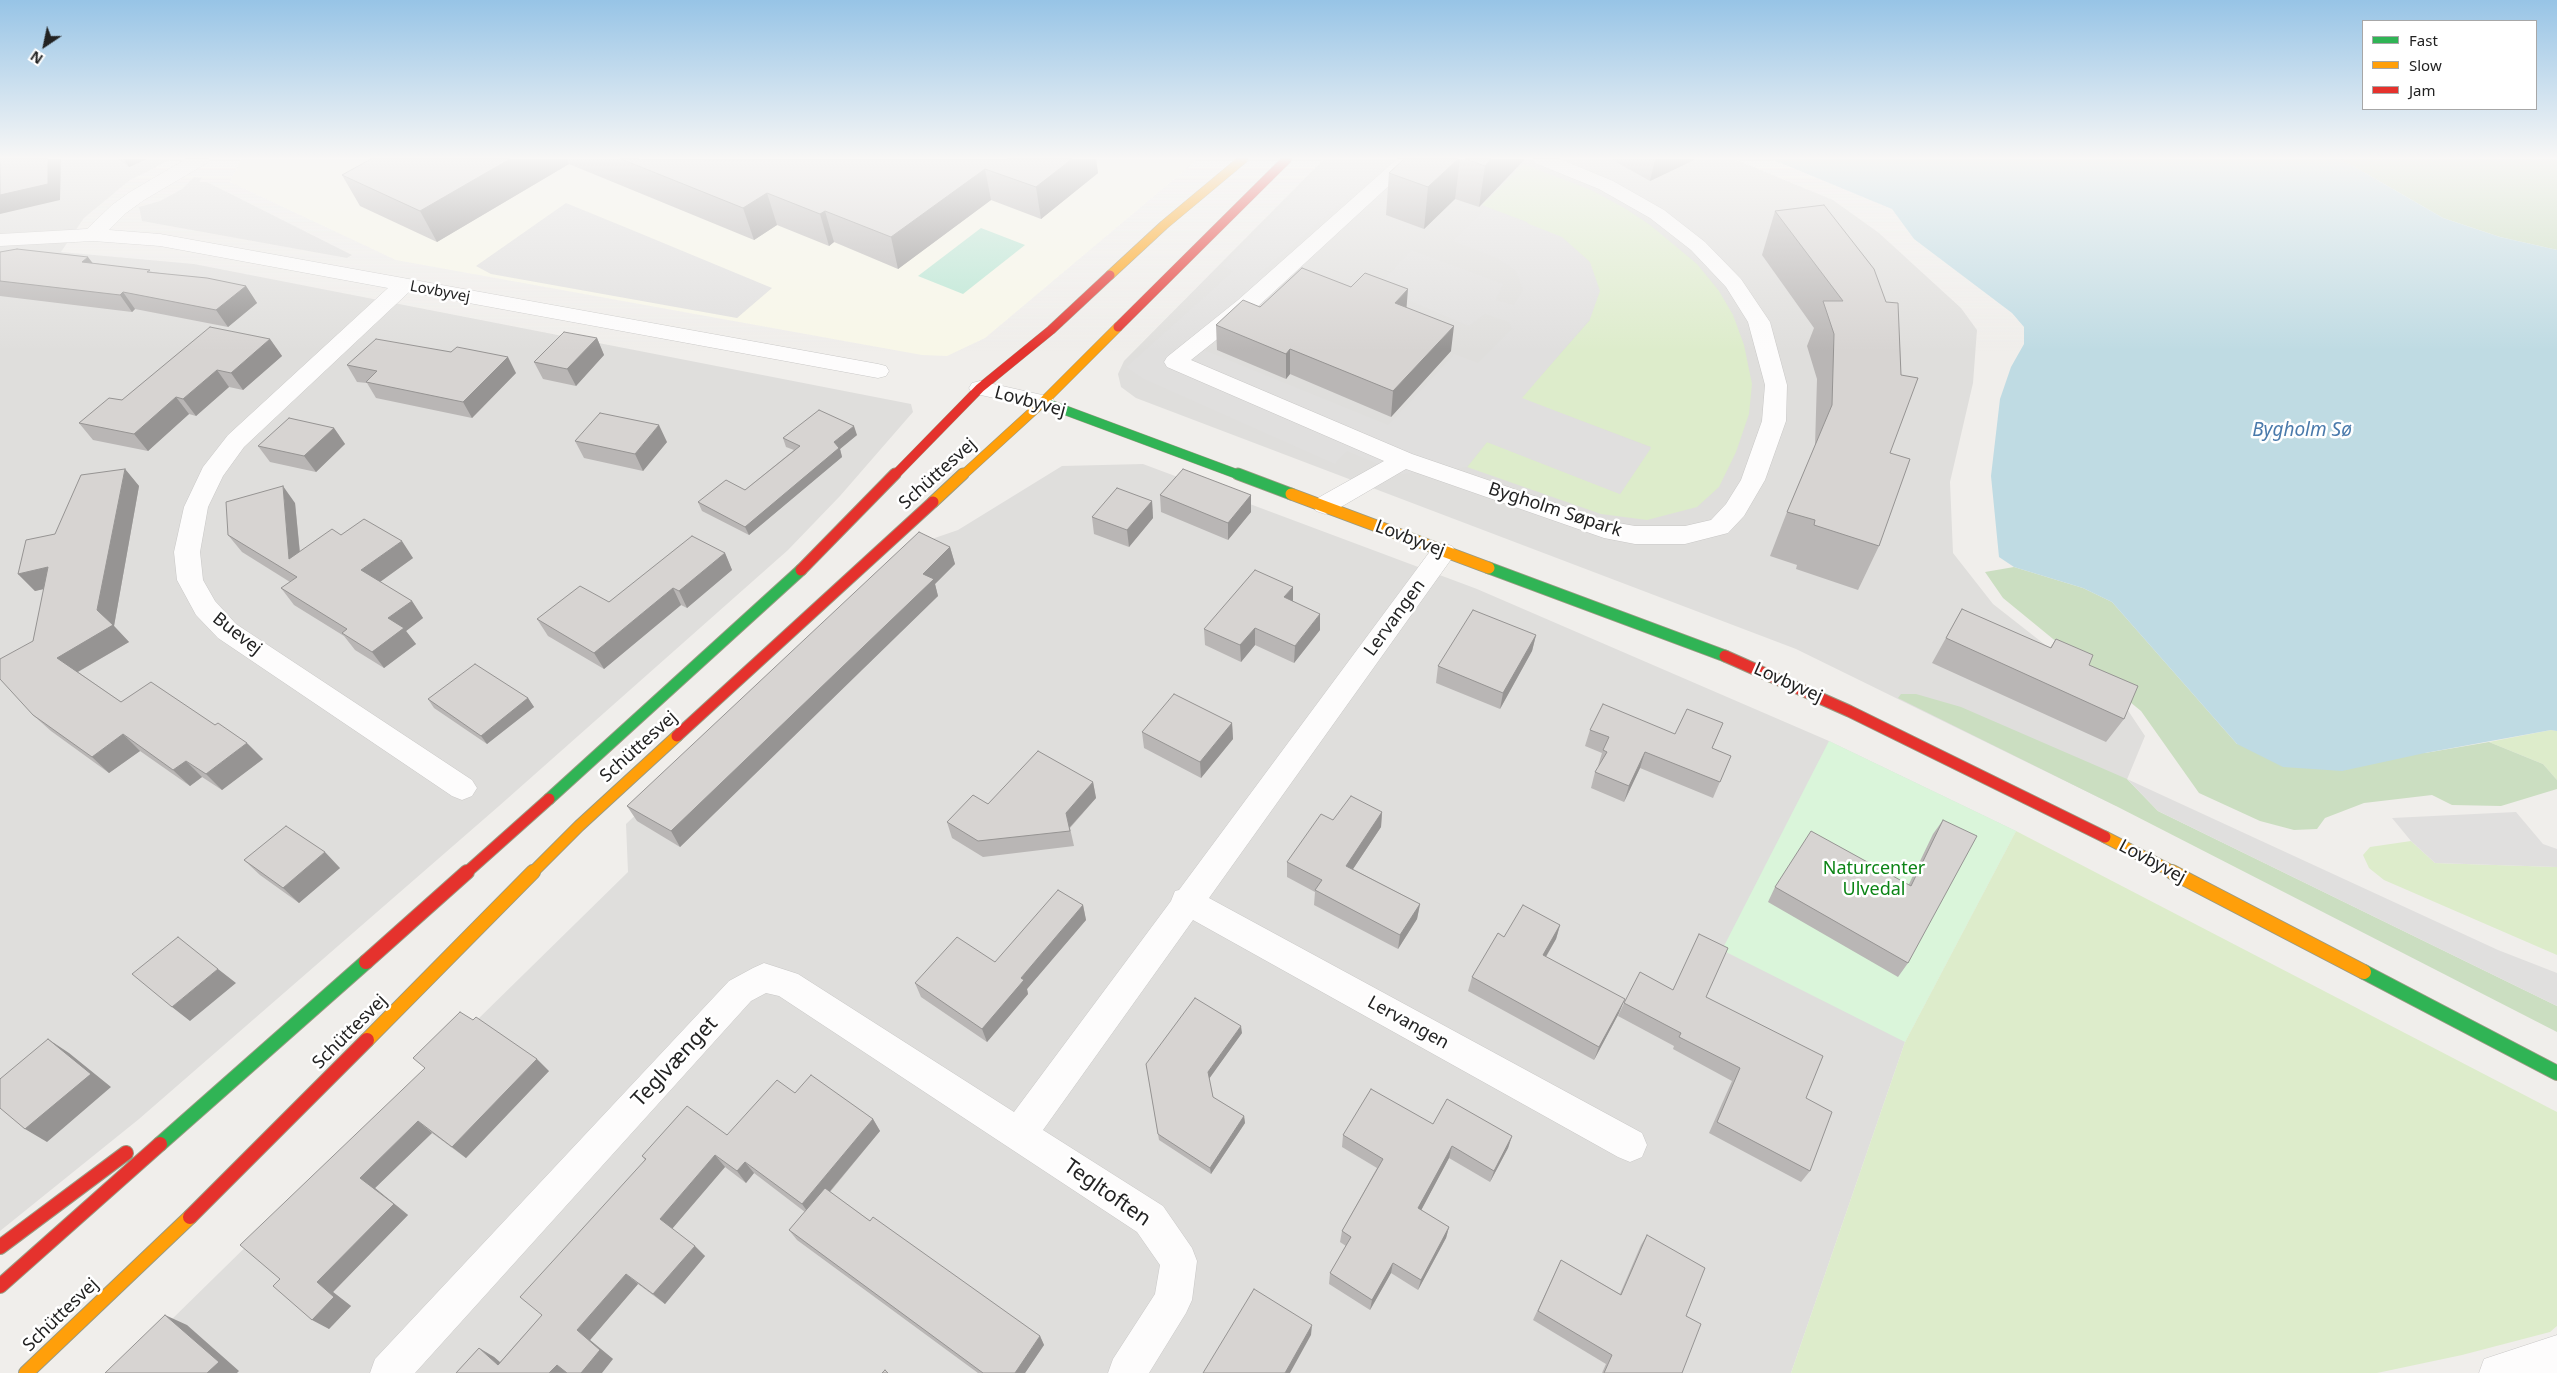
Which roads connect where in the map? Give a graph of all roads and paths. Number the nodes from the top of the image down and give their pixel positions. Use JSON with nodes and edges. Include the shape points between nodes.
{"nodes":[{"id":1,"x":105,"y":223,"type":"edge"},
{"id":2,"x":1166,"y":223,"type":"edge"},
{"id":3,"x":1223,"y":223,"type":"edge"},
{"id":4,"x":1337,"y":223,"type":"edge"},
{"id":5,"x":1669,"y":223,"type":"edge"},
{"id":6,"x":93,"y":235,"type":"junction"},
{"id":7,"x":0,"y":240,"type":"edge"},
{"id":8,"x":404,"y":285,"type":"junction"},
{"id":9,"x":878,"y":371,"type":"dead end"},
{"id":10,"x":980,"y":388,"type":"junction"},
{"id":11,"x":1043,"y":402,"type":"junction"},
{"id":12,"x":1404,"y":460,"type":"junction"},
{"id":13,"x":1325,"y":505,"type":"junction"},
{"id":14,"x":1444,"y":552,"type":"junction"},
{"id":15,"x":462,"y":788,"type":"dead end"},
{"id":16,"x":1186,"y":901,"type":"junction"},
{"id":17,"x":283,"y":1036,"type":"junction"},
{"id":18,"x":2557,"y":1074,"type":"edge"},
{"id":19,"x":165,"y":1124,"type":"dead end"},
{"id":20,"x":1019,"y":1134,"type":"junction"},
{"id":21,"x":1630,"y":1145,"type":"dead end"},
{"id":22,"x":134,"y":1147,"type":"dead end"},
{"id":23,"x":0,"y":1247,"type":"edge"},
{"id":24,"x":0,"y":1286,"type":"edge"},
{"id":25,"x":2557,"y":1354,"type":"edge"},
{"id":26,"x":26,"y":1373,"type":"edge"},
{"id":27,"x":388,"y":1373,"type":"edge"},
{"id":28,"x":1127,"y":1373,"type":"edge"},
{"id":29,"x":2498,"y":1373,"type":"edge"}],
"edges":[{"from":1,"to":6,"type":"street"},
{"from":2,"to":10,"type":"main road","name":"Schüttesvej","via":[[1051,330]]},
{"from":3,"to":11,"type":"main road","name":"Schüttesvej"},
{"from":4,"to":12,"type":"street","name":"Bygholm Søpark","via":[[1176,362]]},
{"from":5,"to":12,"type":"street","name":"Bygholm Søpark","via":[[1698,246],[1734,283],[1759,322],[1776,385],[1774,421],[1753,480],[1735,510],[1719,527],[1685,535],[1634,535],[1604,529]]},
{"from":6,"to":7,"type":"street","name":"Lovbyvej"},
{"from":6,"to":8,"type":"street","name":"Lovbyvej","via":[[160,240]]},
{"from":8,"to":9,"type":"street","name":"Lovbyvej"},
{"from":8,"to":15,"type":"street","name":"Buevej","via":[[236,441],[212,473],[196,507],[187,552],[190,580],[205,608],[227,630]]},
{"from":10,"to":11,"type":"street","name":"Lovbyvej"},
{"from":10,"to":17,"type":"main road","name":"Schüttesvej","via":[[796,576]]},
{"from":11,"to":13,"type":"main road","name":"Lovbyvej"},
{"from":11,"to":26,"type":"main road","name":"Schüttesvej","via":[[579,826],[243,1166]]},
{"from":12,"to":13,"type":"street"},
{"from":13,"to":14,"type":"main road","name":"Lovbyvej"},
{"from":14,"to":16,"type":"street","name":"Lervangen"},
{"from":14,"to":18,"type":"main road","name":"Lovbyvej","via":[[1730,658],[1849,710],[2080,824]]},
{"from":16,"to":20,"type":"street","name":"Lervangen"},
{"from":16,"to":21,"type":"street","name":"Lervangen"},
{"from":17,"to":19,"type":"main road","name":"Schüttesvej"},
{"from":17,"to":24,"type":"main road","name":"Schüttesvej"},
{"from":20,"to":27,"type":"street","name":"Teglvænget","via":[[787,984],[764,978],[740,991]]},
{"from":20,"to":28,"type":"street","name":"Tegltoften","via":[[1150,1218],[1179,1260],[1173,1300]]},
{"from":22,"to":23,"type":"main road"},
{"from":25,"to":29,"type":"street"}]}
